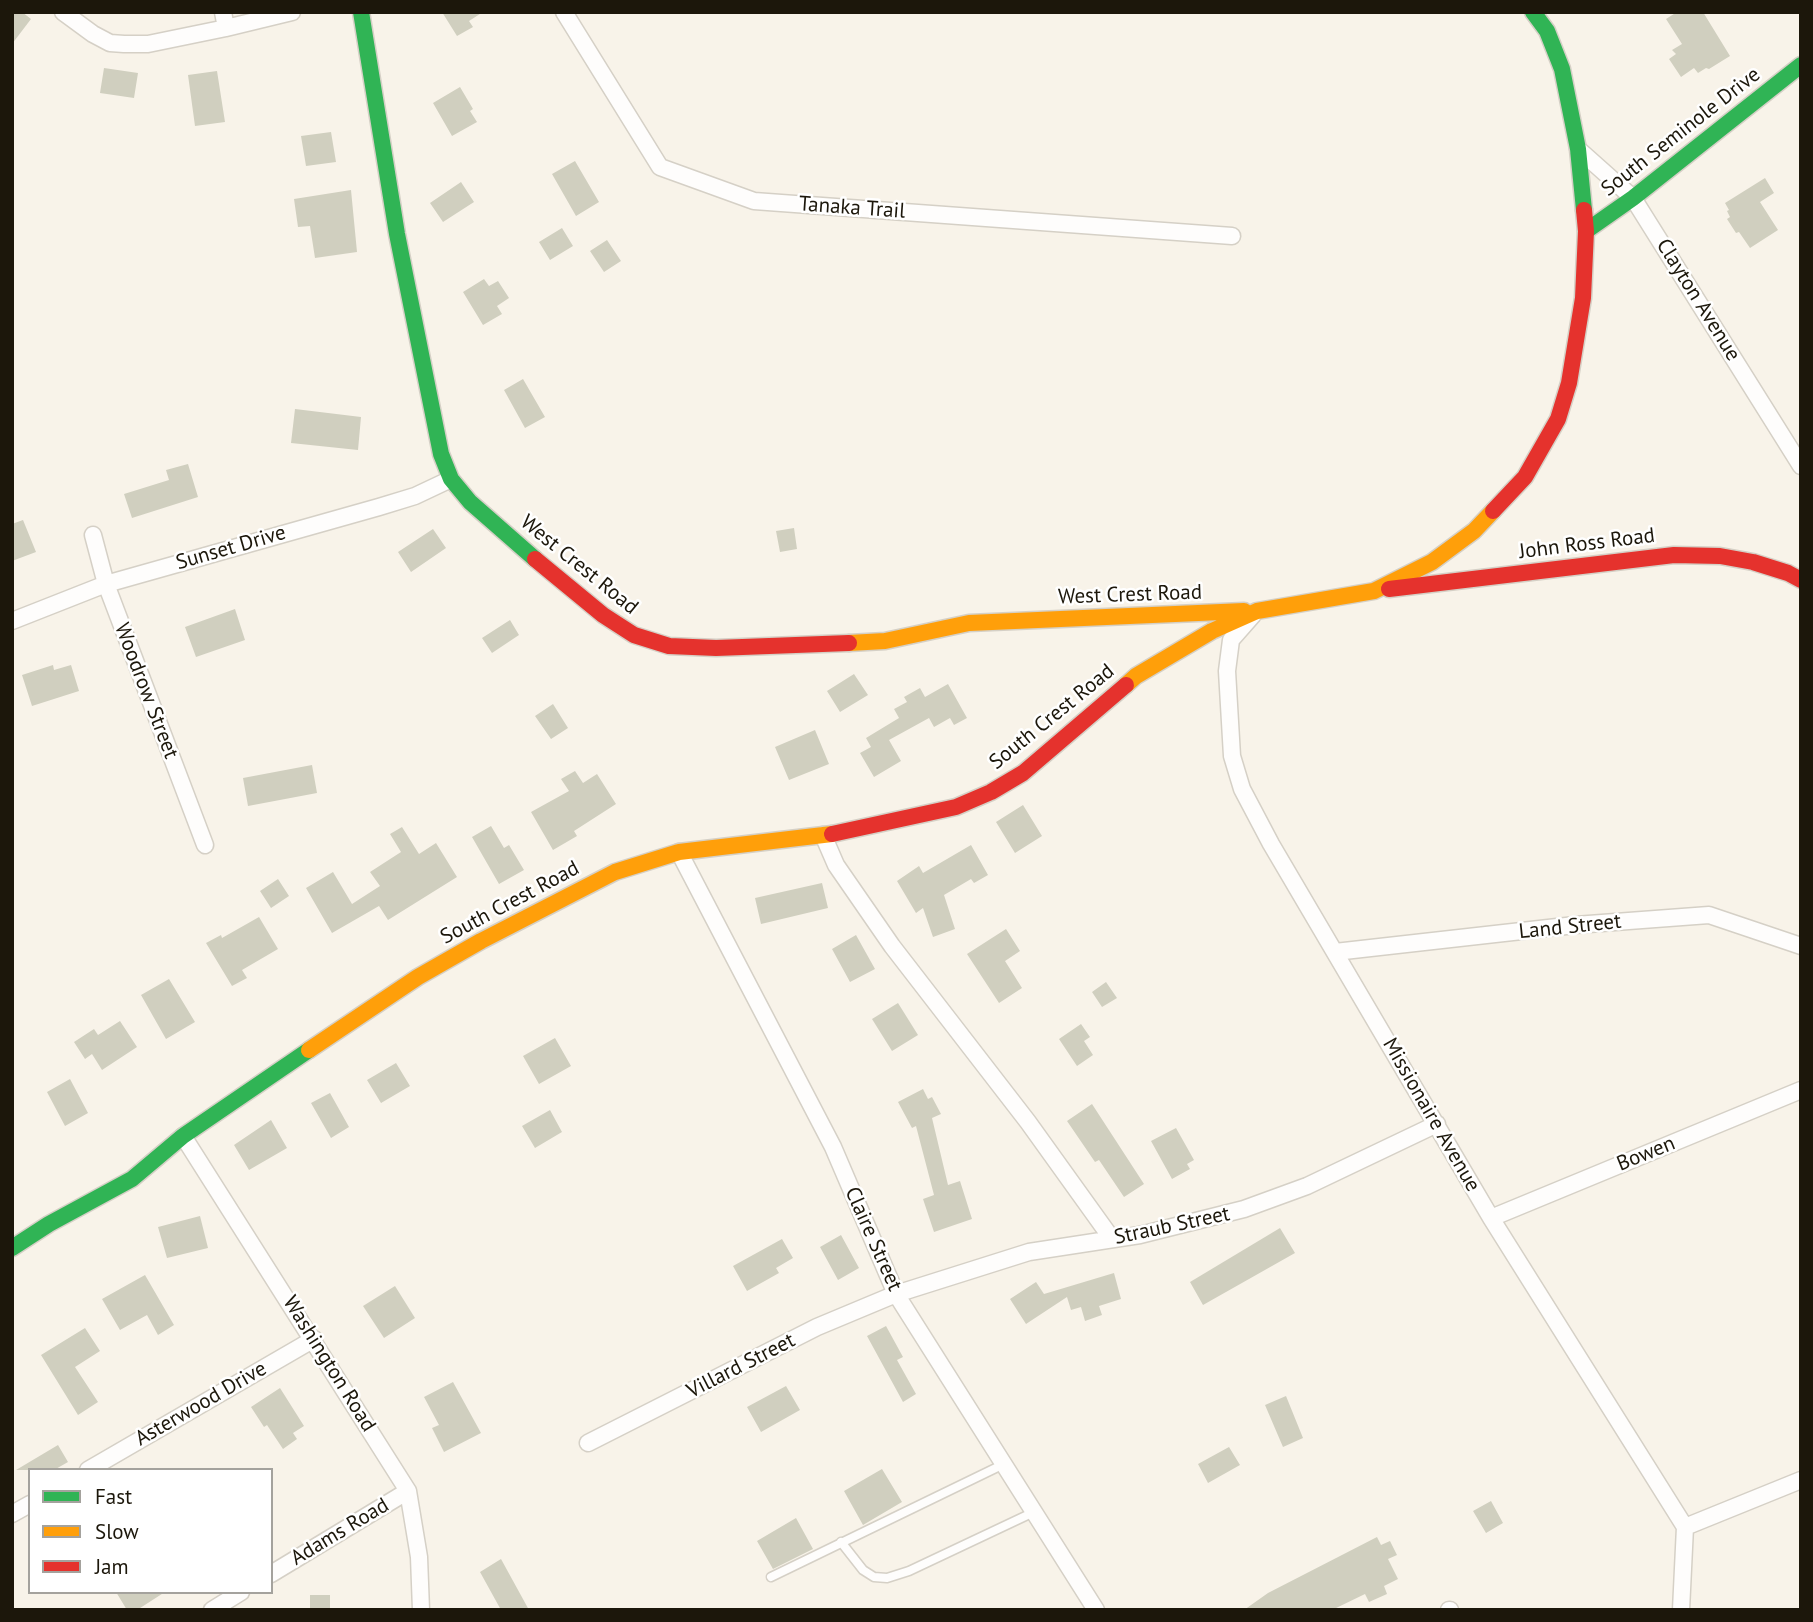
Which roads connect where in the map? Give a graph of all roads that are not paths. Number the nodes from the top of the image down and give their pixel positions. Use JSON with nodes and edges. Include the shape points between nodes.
{"nodes":[{"id":1,"x":63,"y":12,"type":"edge"},
{"id":2,"x":292,"y":12,"type":"edge"},
{"id":3,"x":361,"y":12,"type":"edge"},
{"id":4,"x":564,"y":12,"type":"edge"},
{"id":5,"x":1533,"y":12,"type":"edge"},
{"id":6,"x":225,"y":20,"type":"edge"},
{"id":7,"x":1801,"y":65,"type":"edge"},
{"id":8,"x":1578,"y":149,"type":"junction"},
{"id":9,"x":1633,"y":198,"type":"junction"},
{"id":10,"x":1586,"y":231,"type":"junction"},
{"id":11,"x":1232,"y":236,"type":"dead end"},
{"id":12,"x":1793,"y":437,"type":"edge"},
{"id":13,"x":1801,"y":466,"type":"edge"},
{"id":14,"x":451,"y":479,"type":"junction"},
{"id":15,"x":93,"y":535,"type":"dead end"},
{"id":16,"x":1801,"y":580,"type":"edge"},
{"id":17,"x":106,"y":584,"type":"junction"},
{"id":18,"x":1374,"y":591,"type":"junction"},
{"id":19,"x":1257,"y":611,"type":"junction"},
{"id":20,"x":12,"y":621,"type":"edge"},
{"id":21,"x":823,"y":835,"type":"junction"},
{"id":22,"x":205,"y":845,"type":"dead end"},
{"id":23,"x":678,"y":852,"type":"junction"},
{"id":24,"x":1801,"y":946,"type":"edge"},
{"id":25,"x":1335,"y":952,"type":"junction"},
{"id":26,"x":1801,"y":1090,"type":"edge"},
{"id":27,"x":1437,"y":1124,"type":"junction"},
{"id":28,"x":183,"y":1136,"type":"junction"},
{"id":29,"x":1491,"y":1218,"type":"junction"},
{"id":30,"x":1112,"y":1240,"type":"junction"},
{"id":31,"x":12,"y":1248,"type":"edge"},
{"id":32,"x":896,"y":1294,"type":"junction"},
{"id":33,"x":314,"y":1339,"type":"junction"},
{"id":34,"x":588,"y":1443,"type":"dead end"},
{"id":35,"x":1004,"y":1464,"type":"junction"},
{"id":36,"x":91,"y":1468,"type":"edge"},
{"id":37,"x":1801,"y":1480,"type":"edge"},
{"id":38,"x":408,"y":1491,"type":"junction"},
{"id":39,"x":28,"y":1505,"type":"edge"},
{"id":40,"x":1034,"y":1512,"type":"junction"},
{"id":41,"x":12,"y":1514,"type":"edge"},
{"id":42,"x":1685,"y":1527,"type":"junction"},
{"id":43,"x":841,"y":1542,"type":"junction"},
{"id":44,"x":273,"y":1573,"type":"edge"},
{"id":45,"x":771,"y":1577,"type":"dead end"},
{"id":46,"x":238,"y":1594,"type":"edge"},
{"id":47,"x":212,"y":1610,"type":"edge"},
{"id":48,"x":421,"y":1610,"type":"edge"},
{"id":49,"x":1096,"y":1610,"type":"edge"},
{"id":50,"x":1681,"y":1610,"type":"edge"}],
"edges":[{"from":1,"to":6,"type":"street","via":[[110,43],[148,44]]},
{"from":2,"to":6,"type":"street"},
{"from":3,"to":14,"type":"street","name":"West Crest Road","via":[[432,418]]},
{"from":4,"to":11,"type":"street","name":"Tanaka Trail","via":[[660,167],[754,201]]},
{"from":5,"to":8,"type":"street","name":"South Crest Road","via":[[1547,31],[1562,69]]},
{"from":7,"to":9,"type":"street","name":"South Seminole Drive"},
{"from":8,"to":9,"type":"street","name":"Clayton Avenue"},
{"from":8,"to":10,"type":"street","name":"South Crest Road"},
{"from":9,"to":10,"type":"street","name":"South Seminole Drive"},
{"from":9,"to":12,"type":"street","name":"Clayton Avenue"},
{"from":10,"to":18,"type":"street","name":"South Crest Road","via":[[1583,298],[1569,383],[1558,419],[1541,451],[1525,477],[1474,531],[1432,562]]},
{"from":12,"to":13,"type":"street","name":"Clayton Avenue"},
{"from":14,"to":17,"type":"street","name":"Sunset Drive","via":[[379,507]]},
{"from":14,"to":19,"type":"street","name":"West Crest Road","via":[[514,542],[604,615],[634,635],[669,646],[885,641],[969,623]]},
{"from":15,"to":17,"type":"street","name":"Woodrow Street"},
{"from":16,"to":18,"type":"street","name":"John Ross Road","via":[[1754,562],[1674,555]]},
{"from":17,"to":20,"type":"street","name":"Sunset Drive"},
{"from":17,"to":22,"type":"street","name":"Woodrow Street"},
{"from":18,"to":19,"type":"street","name":"South Crest Road"},
{"from":19,"to":21,"type":"street","name":"South Crest Road","via":[[1212,631],[1136,676],[1023,773],[992,792],[918,817]]},
{"from":19,"to":25,"type":"street","name":"Missionaire Avenue","via":[[1231,640],[1227,671],[1232,756],[1242,789]]},
{"from":21,"to":23,"type":"street","name":"South Crest Road"},
{"from":21,"to":30,"type":"street","via":[[836,864],[892,946]]},
{"from":23,"to":28,"type":"street","name":"South Crest Road","via":[[615,872],[418,977]]},
{"from":23,"to":32,"type":"street","name":"Claire Street","via":[[833,1147]]},
{"from":24,"to":25,"type":"street","name":"Land Street","via":[[1709,915]]},
{"from":25,"to":27,"type":"street","name":"Missionaire Avenue"},
{"from":26,"to":29,"type":"street","name":"Bowen"},
{"from":27,"to":29,"type":"street","name":"Missionaire Avenue"},
{"from":27,"to":30,"type":"street","name":"Straub Street","via":[[1307,1186],[1244,1209]]},
{"from":28,"to":31,"type":"street","name":"South Crest Road","via":[[132,1179]]},
{"from":28,"to":33,"type":"street","name":"Washington Road"},
{"from":29,"to":42,"type":"street","name":"Missionaire Avenue"},
{"from":30,"to":32,"type":"street","name":"Straub Street","via":[[1029,1252]]},
{"from":32,"to":34,"type":"street","name":"Villard Street","via":[[817,1327]]},
{"from":32,"to":35,"type":"street","name":"Claire Street"},
{"from":33,"to":36,"type":"street","name":"Asterwood Drive"},
{"from":33,"to":38,"type":"street","name":"Washington Road"},
{"from":35,"to":40,"type":"street","name":"Claire Street"},
{"from":35,"to":43,"type":"lane"},
{"from":37,"to":42,"type":"street"},
{"from":38,"to":44,"type":"street","name":"Adams Road"},
{"from":38,"to":48,"type":"street","name":"Washington Road","via":[[419,1557]]},
{"from":39,"to":41,"type":"street"},
{"from":40,"to":43,"type":"lane","via":[[887,1578],[863,1570]]},
{"from":40,"to":49,"type":"street","name":"Claire Street"},
{"from":42,"to":50,"type":"street"},
{"from":43,"to":45,"type":"lane"},
{"from":46,"to":47,"type":"street"}]}
